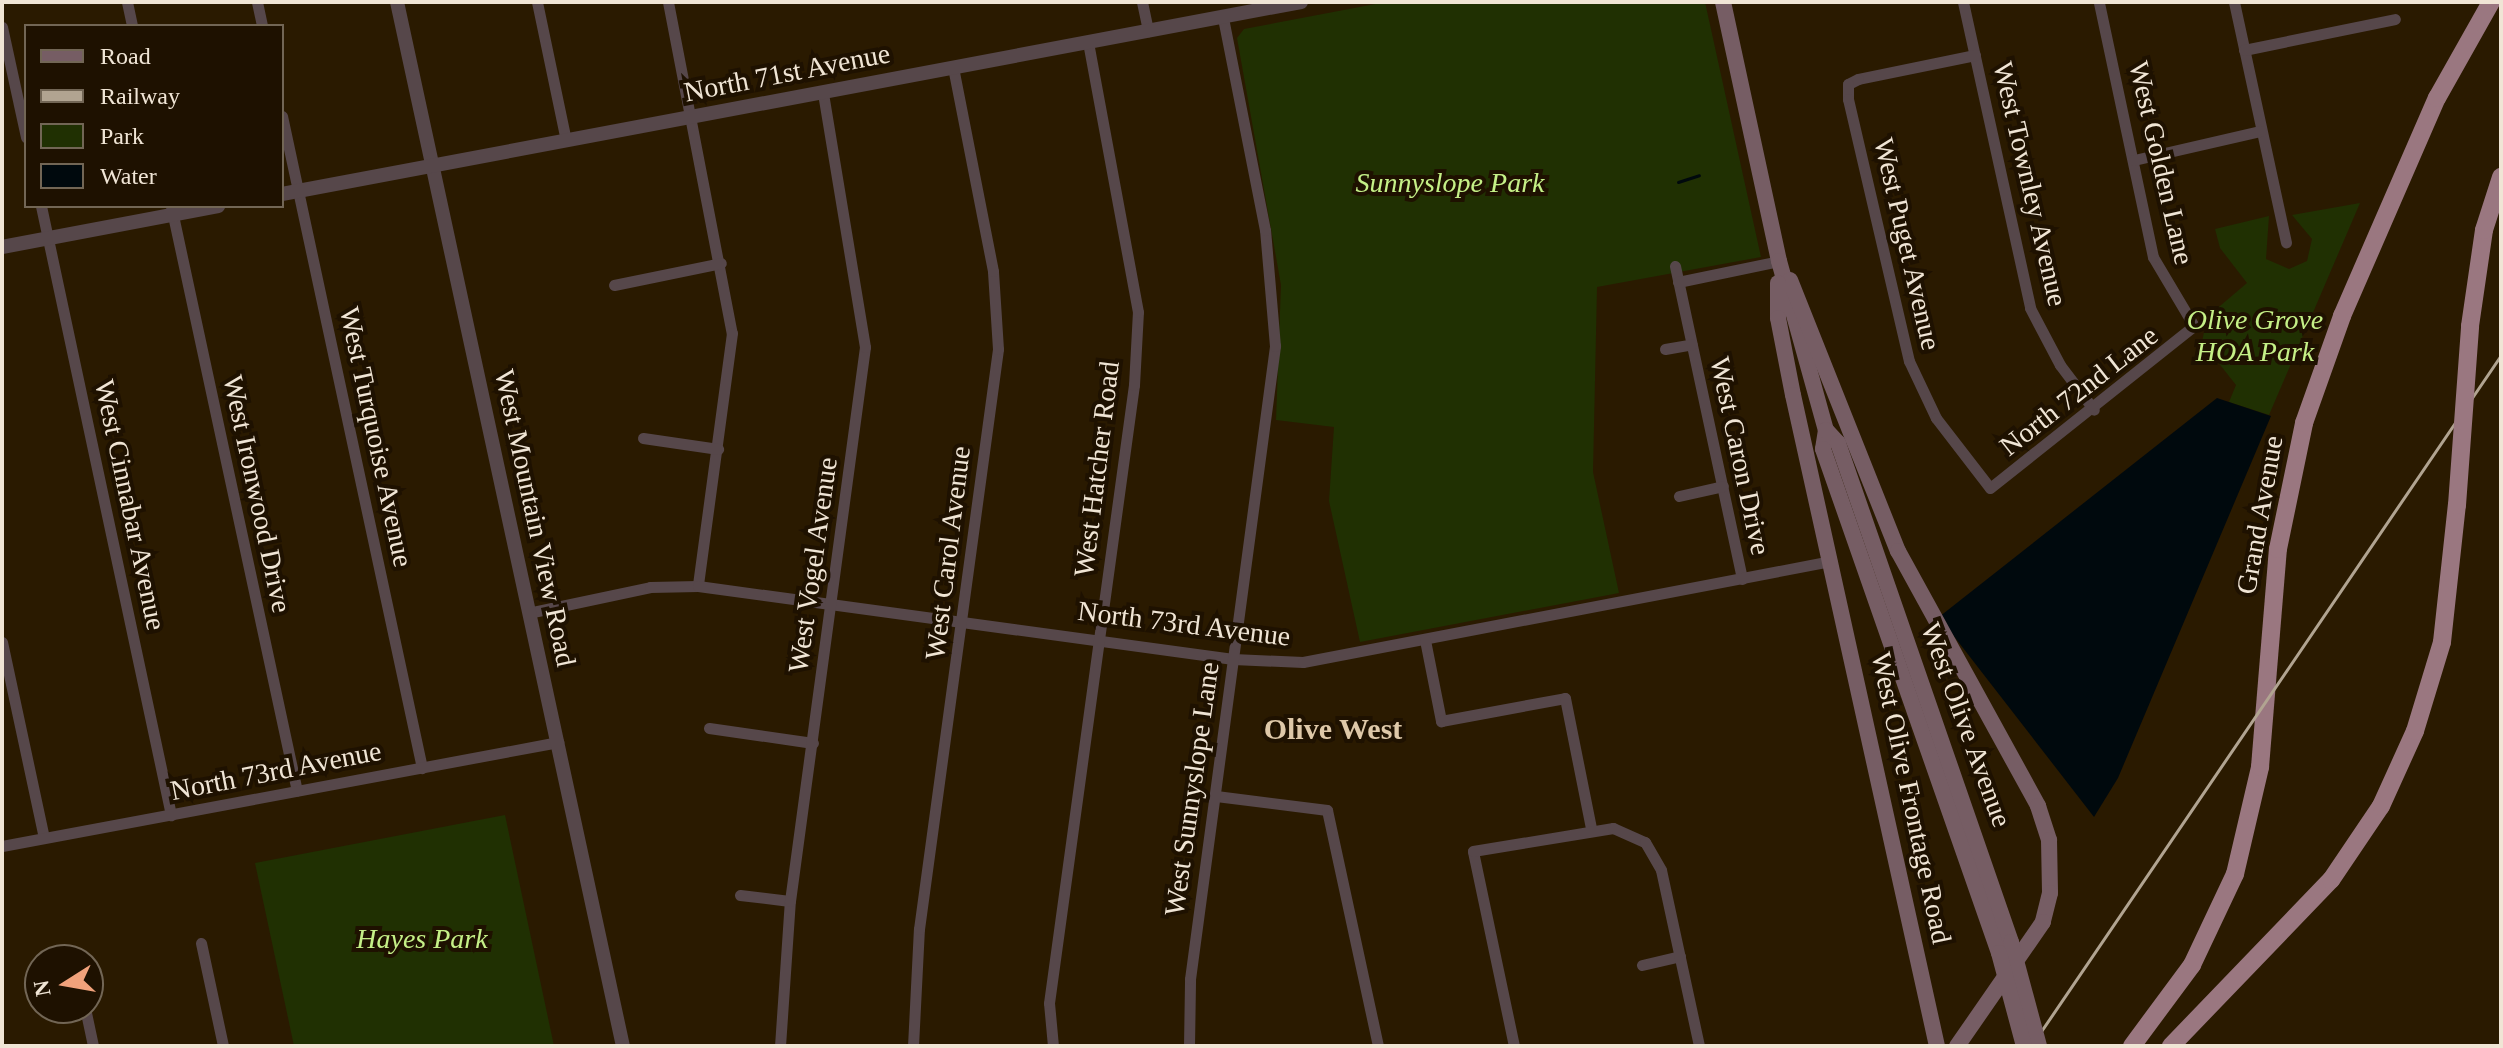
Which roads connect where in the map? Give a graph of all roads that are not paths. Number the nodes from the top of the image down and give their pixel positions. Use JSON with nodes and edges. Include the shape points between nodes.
{"nodes":[{"id":1,"x":127,"y":2,"type":"edge"},
{"id":2,"x":257,"y":2,"type":"edge"},
{"id":3,"x":397,"y":2,"type":"edge"},
{"id":4,"x":537,"y":2,"type":"edge"},
{"id":5,"x":668,"y":2,"type":"edge"},
{"id":6,"x":1142,"y":2,"type":"edge"},
{"id":7,"x":1301,"y":2,"type":"edge"},
{"id":8,"x":1723,"y":2,"type":"edge"},
{"id":9,"x":1963,"y":2,"type":"edge"},
{"id":10,"x":2099,"y":2,"type":"edge"},
{"id":11,"x":2234,"y":2,"type":"edge"},
{"id":12,"x":2491,"y":2,"type":"edge"},
{"id":13,"x":1274,"y":4,"type":"edge"},
{"id":14,"x":1223,"y":17,"type":"junction"},
{"id":15,"x":2395,"y":19,"type":"dead end"},
{"id":16,"x":132,"y":24,"type":"edge"},
{"id":17,"x":262,"y":24,"type":"edge"},
{"id":18,"x":2,"y":27,"type":"edge"},
{"id":19,"x":1148,"y":31,"type":"junction"},
{"id":20,"x":1088,"y":43,"type":"junction"},
{"id":21,"x":2244,"y":50,"type":"junction"},
{"id":22,"x":1975,"y":55,"type":"junction"},
{"id":23,"x":953,"y":68,"type":"junction"},
{"id":24,"x":823,"y":92,"type":"junction"},
{"id":25,"x":692,"y":117,"type":"junction"},
{"id":26,"x":284,"y":125,"type":"edge"},
{"id":27,"x":24,"y":128,"type":"edge"},
{"id":28,"x":2261,"y":131,"type":"junction"},
{"id":29,"x":566,"y":141,"type":"junction"},
{"id":30,"x":2134,"y":160,"type":"junction"},
{"id":31,"x":433,"y":166,"type":"junction"},
{"id":32,"x":2501,"y":177,"type":"edge"},
{"id":33,"x":298,"y":191,"type":"junction"},
{"id":34,"x":284,"y":194,"type":"edge"},
{"id":35,"x":41,"y":208,"type":"edge"},
{"id":36,"x":195,"y":208,"type":"edge"},
{"id":37,"x":172,"y":210,"type":"edge"},
{"id":38,"x":48,"y":238,"type":"junction"},
{"id":39,"x":2286,"y":242,"type":"dead end"},
{"id":40,"x":2,"y":247,"type":"edge"},
{"id":41,"x":1779,"y":261,"type":"junction"},
{"id":42,"x":721,"y":263,"type":"junction"},
{"id":43,"x":1675,"y":266,"type":"dead end"},
{"id":44,"x":1678,"y":282,"type":"junction"},
{"id":45,"x":614,"y":285,"type":"dead end"},
{"id":46,"x":2194,"y":326,"type":"joint"},
{"id":47,"x":1692,"y":344,"type":"junction"},
{"id":48,"x":1665,"y":349,"type":"dead end"},
{"id":49,"x":2094,"y":410,"type":"junction"},
{"id":50,"x":643,"y":438,"type":"dead end"},
{"id":51,"x":718,"y":449,"type":"junction"},
{"id":52,"x":1723,"y":486,"type":"junction"},
{"id":53,"x":1990,"y":488,"type":"joint"},
{"id":54,"x":1679,"y":496,"type":"dead end"},
{"id":55,"x":1831,"y":561,"type":"junction"},
{"id":56,"x":1742,"y":579,"type":"junction"},
{"id":57,"x":698,"y":586,"type":"junction"},
{"id":58,"x":831,"y":603,"type":"junction"},
{"id":59,"x":528,"y":613,"type":"junction"},
{"id":60,"x":964,"y":622,"type":"junction"},
{"id":61,"x":1099,"y":639,"type":"junction"},
{"id":62,"x":1425,"y":640,"type":"junction"},
{"id":63,"x":2,"y":642,"type":"edge"},
{"id":64,"x":1233,"y":659,"type":"junction"},
{"id":65,"x":709,"y":728,"type":"dead end"},
{"id":66,"x":558,"y":742,"type":"junction"},
{"id":67,"x":813,"y":743,"type":"junction"},
{"id":68,"x":422,"y":768,"type":"junction"},
{"id":69,"x":297,"y":791,"type":"junction"},
{"id":70,"x":1216,"y":796,"type":"junction"},
{"id":71,"x":171,"y":815,"type":"junction"},
{"id":72,"x":1591,"y":828,"type":"junction"},
{"id":73,"x":44,"y":838,"type":"junction"},
{"id":74,"x":2,"y":846,"type":"edge"},
{"id":75,"x":740,"y":895,"type":"dead end"},
{"id":76,"x":790,"y":901,"type":"junction"},
{"id":77,"x":201,"y":943,"type":"dead end"},
{"id":78,"x":2005,"y":948,"type":"junction"},
{"id":79,"x":1680,"y":956,"type":"junction"},
{"id":80,"x":1642,"y":965,"type":"dead end"},
{"id":81,"x":88,"y":1024,"type":"edge"},
{"id":82,"x":93,"y":1046,"type":"edge"},
{"id":83,"x":223,"y":1046,"type":"edge"},
{"id":84,"x":623,"y":1046,"type":"edge"},
{"id":85,"x":780,"y":1046,"type":"edge"},
{"id":86,"x":913,"y":1046,"type":"edge"},
{"id":87,"x":1053,"y":1046,"type":"edge"},
{"id":88,"x":1189,"y":1046,"type":"edge"},
{"id":89,"x":1378,"y":1046,"type":"edge"},
{"id":90,"x":1514,"y":1046,"type":"edge"},
{"id":91,"x":1699,"y":1046,"type":"edge"},
{"id":92,"x":1937,"y":1046,"type":"edge"},
{"id":93,"x":1957,"y":1046,"type":"edge"},
{"id":94,"x":2024,"y":1046,"type":"edge"},
{"id":95,"x":2039,"y":1046,"type":"edge"},
{"id":96,"x":2132,"y":1046,"type":"edge"},
{"id":97,"x":2171,"y":1046,"type":"edge"}],
"edges":[{"from":1,"to":16,"type":"street"},
{"from":2,"to":17,"type":"street"},
{"from":3,"to":31,"type":"street","name":"West Mountain View Road"},
{"from":4,"to":29,"type":"street"},
{"from":5,"to":25,"type":"street"},
{"from":6,"to":19,"type":"street"},
{"from":7,"to":13,"type":"street","name":"North 71st Avenue"},
{"from":8,"to":41,"type":"main road","name":"West Olive Avenue"},
{"from":9,"to":22,"type":"street","name":"West Townley Avenue"},
{"from":10,"to":30,"type":"street","name":"West Golden Lane"},
{"from":11,"to":21,"type":"street"},
{"from":12,"to":96,"type":"highway","name":"Grand Avenue","via":[[2437,98],[2342,316],[2304,423],[2278,549],[2260,767],[2235,874],[2186,975]]},
{"from":13,"to":14,"type":"street","name":"North 71st Avenue"},
{"from":14,"to":19,"type":"street","name":"North 71st Avenue"},
{"from":14,"to":64,"type":"street","name":"West Sunnyslope Lane","via":[[1265,230],[1275,346]]},
{"from":15,"to":21,"type":"street"},
{"from":18,"to":27,"type":"street"},
{"from":19,"to":20,"type":"street","name":"North 71st Avenue"},
{"from":20,"to":23,"type":"street","name":"North 71st Avenue"},
{"from":20,"to":61,"type":"street","name":"West Hatcher Road","via":[[1138,312],[1134,385]]},
{"from":21,"to":28,"type":"street"},
{"from":22,"to":49,"type":"street","name":"West Townley Avenue","via":[[2030,308],[2060,365]]},
{"from":22,"to":53,"type":"street","name":"West Puget Avenue","via":[[1848,84],[1899,333],[1936,418]]},
{"from":23,"to":24,"type":"street","name":"North 71st Avenue"},
{"from":23,"to":60,"type":"street","name":"West Carol Avenue","via":[[999,320]]},
{"from":24,"to":25,"type":"street","name":"North 71st Avenue"},
{"from":24,"to":58,"type":"street","name":"West Vogel Avenue","via":[[865,347]]},
{"from":25,"to":29,"type":"street","name":"North 71st Avenue"},
{"from":25,"to":42,"type":"street"},
{"from":26,"to":33,"type":"street","name":"West Turquoise Avenue"},
{"from":28,"to":30,"type":"street"},
{"from":28,"to":39,"type":"street"},
{"from":29,"to":31,"type":"street","name":"North 71st Avenue"},
{"from":30,"to":46,"type":"street","name":"West Golden Lane","via":[[2153,257]]},
{"from":31,"to":33,"type":"street","name":"North 71st Avenue"},
{"from":31,"to":59,"type":"street","name":"West Mountain View Road"},
{"from":32,"to":97,"type":"highway","bridge":true,"via":[[2484,230],[2470,326],[2457,505],[2438,656],[2415,731],[2381,806],[2331,880]]},
{"from":33,"to":34,"type":"street","name":"North 71st Avenue"},
{"from":33,"to":68,"type":"street","name":"West Turquoise Avenue"},
{"from":35,"to":38,"type":"street","name":"West Cinnabar Avenue"},
{"from":36,"to":37,"type":"street"},
{"from":37,"to":38,"type":"street"},
{"from":37,"to":69,"type":"street","name":"West Ironwood Drive"},
{"from":38,"to":40,"type":"street"},
{"from":38,"to":71,"type":"street","name":"West Cinnabar Avenue"},
{"from":41,"to":44,"type":"street"},
{"from":41,"to":55,"type":"main road","name":"West Olive Frontage Road","via":[[1778,318]]},
{"from":41,"to":78,"type":"main road","name":"West Olive Avenue","via":[[1826,430],[1823,449]]},
{"from":41,"to":93,"type":"main road","via":[[1804,303],[1851,442],[1898,551],[2038,806],[2049,840],[2050,893],[2043,922]]},
{"from":42,"to":45,"type":"street"},
{"from":42,"to":51,"type":"street","via":[[732,333]]},
{"from":43,"to":44,"type":"street","name":"West Caron Drive"},
{"from":44,"to":47,"type":"street","name":"West Caron Drive"},
{"from":46,"to":49,"type":"street","name":"North 72nd Lane"},
{"from":47,"to":48,"type":"street","name":"West Caron Drive"},
{"from":47,"to":52,"type":"street","name":"West Caron Drive"},
{"from":49,"to":53,"type":"street","name":"North 72nd Lane"},
{"from":50,"to":51,"type":"street"},
{"from":51,"to":57,"type":"street"},
{"from":52,"to":54,"type":"street"},
{"from":52,"to":56,"type":"street","name":"West Caron Drive"},
{"from":55,"to":56,"type":"street","name":"North 73rd Avenue"},
{"from":55,"to":92,"type":"main road","name":"West Olive Frontage Road"},
{"from":56,"to":62,"type":"street","name":"North 73rd Avenue"},
{"from":57,"to":58,"type":"street","name":"North 73rd Avenue"},
{"from":57,"to":59,"type":"street","name":"North 73rd Avenue","via":[[650,587]]},
{"from":58,"to":60,"type":"street","name":"North 73rd Avenue"},
{"from":58,"to":67,"type":"street","name":"West Vogel Avenue"},
{"from":59,"to":66,"type":"street","name":"West Mountain View Road"},
{"from":60,"to":61,"type":"street","name":"North 73rd Avenue"},
{"from":60,"to":86,"type":"street","name":"West Carol Avenue","via":[[919,929]]},
{"from":61,"to":64,"type":"street","name":"North 73rd Avenue"},
{"from":61,"to":87,"type":"street","name":"West Hatcher Road","via":[[1049,1003]]},
{"from":62,"to":64,"type":"street","name":"North 73rd Avenue","via":[[1303,662]]},
{"from":62,"to":72,"type":"street","via":[[1441,721],[1565,698]]},
{"from":63,"to":73,"type":"street"},
{"from":64,"to":70,"type":"street","name":"West Sunnyslope Lane"},
{"from":65,"to":67,"type":"street"},
{"from":66,"to":68,"type":"street","name":"North 73rd Avenue"},
{"from":66,"to":84,"type":"street","name":"West Mountain View Road"},
{"from":67,"to":76,"type":"street","name":"West Vogel Avenue"},
{"from":68,"to":69,"type":"street","name":"North 73rd Avenue"},
{"from":69,"to":71,"type":"street","name":"North 73rd Avenue"},
{"from":70,"to":88,"type":"street","name":"West Sunnyslope Lane","via":[[1190,979]]},
{"from":70,"to":89,"type":"street","via":[[1327,810]]},
{"from":71,"to":73,"type":"street","name":"North 73rd Avenue"},
{"from":72,"to":79,"type":"street","via":[[1632,833],[1654,854]]},
{"from":72,"to":90,"type":"street","via":[[1473,851]]},
{"from":73,"to":74,"type":"street","name":"North 73rd Avenue"},
{"from":75,"to":76,"type":"street"},
{"from":76,"to":85,"type":"street","name":"West Vogel Avenue"},
{"from":77,"to":83,"type":"street"},
{"from":78,"to":94,"type":"main road","name":"West Olive Avenue","bridge":true},
{"from":78,"to":95,"type":"main road","name":"West Olive Avenue","bridge":true},
{"from":79,"to":80,"type":"street"},
{"from":79,"to":91,"type":"street"},
{"from":81,"to":82,"type":"street"}]}
